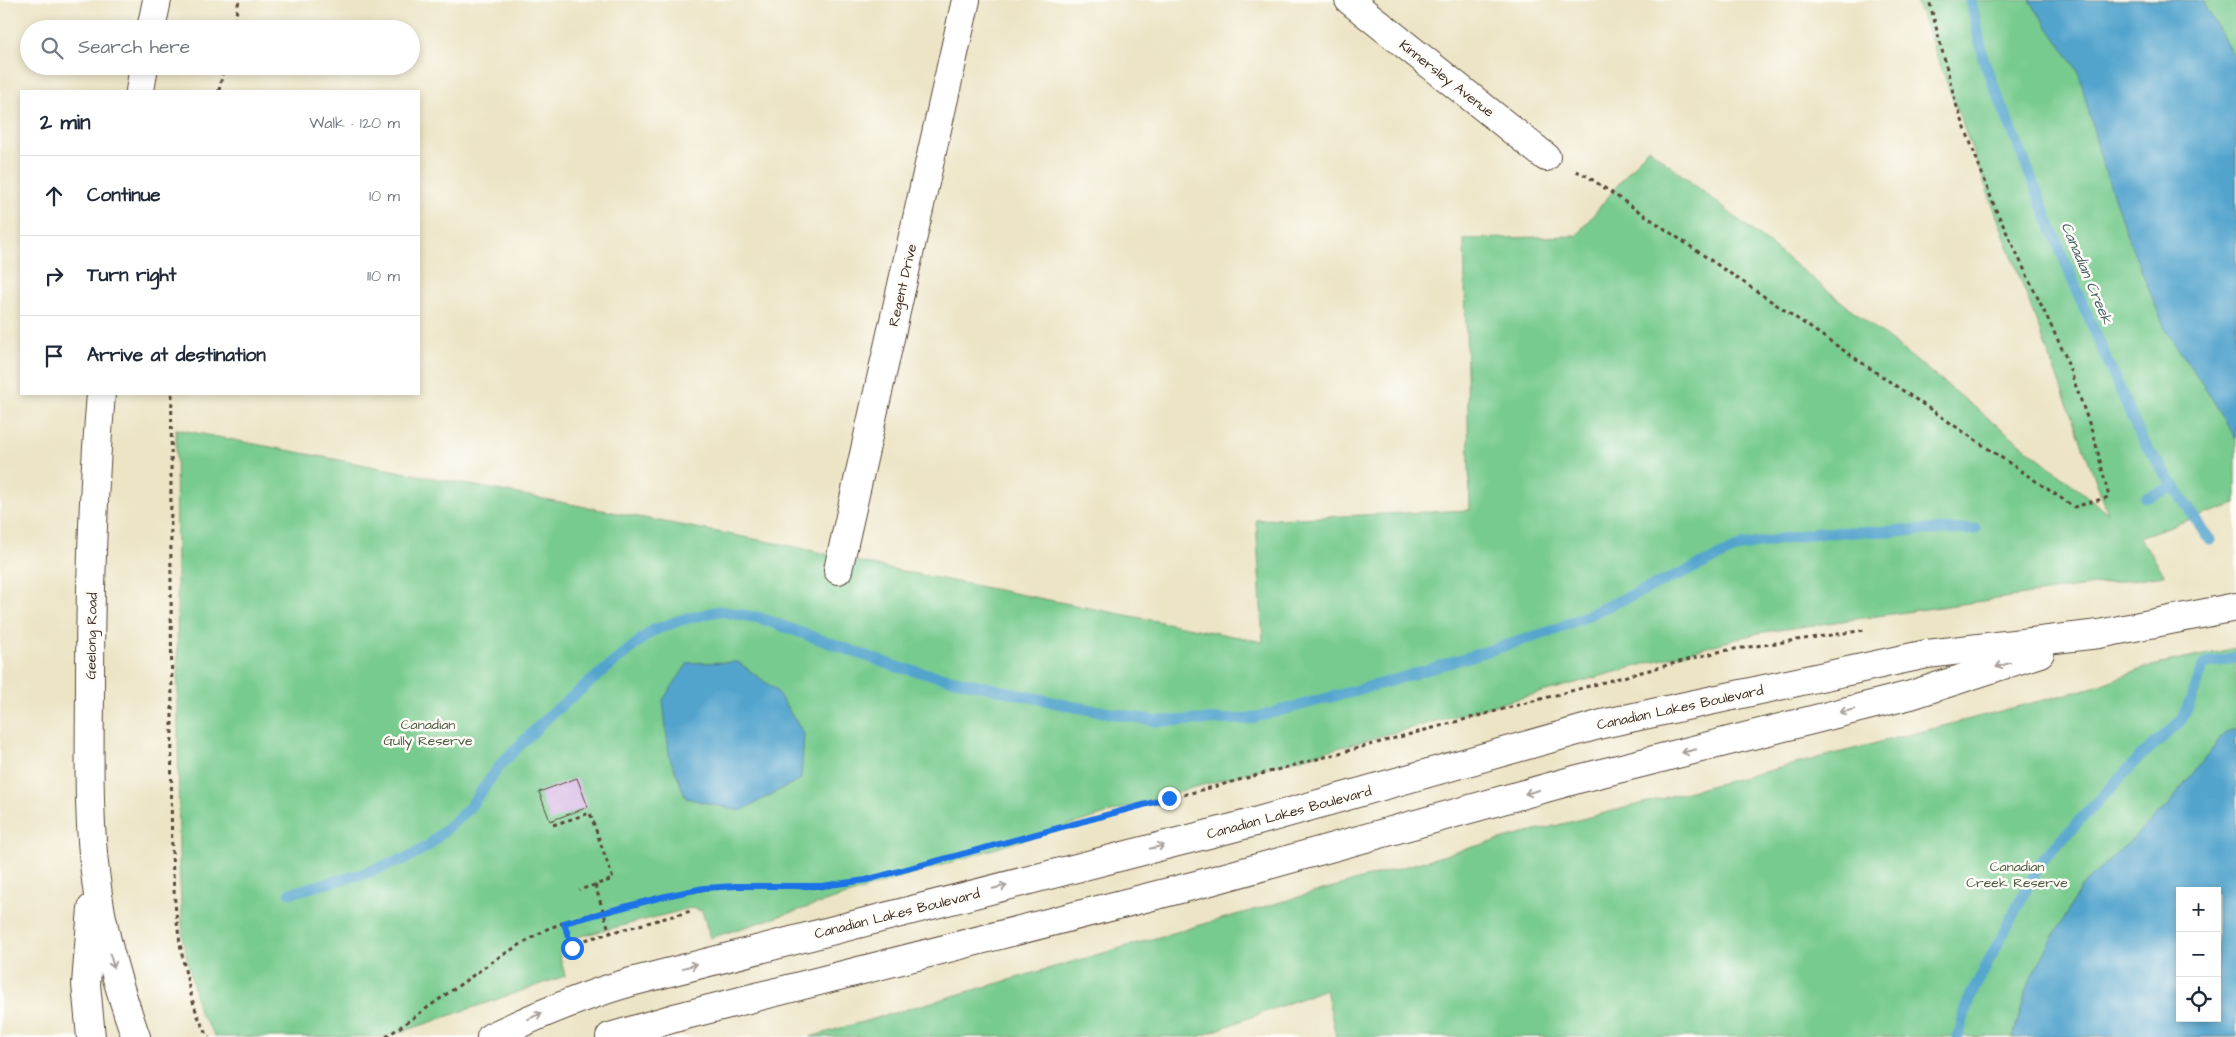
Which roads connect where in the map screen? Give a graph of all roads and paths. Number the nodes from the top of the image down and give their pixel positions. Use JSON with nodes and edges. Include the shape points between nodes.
{"nodes":[{"id":1,"x":157,"y":0,"type":"edge"},
{"id":2,"x":239,"y":0,"type":"edge"},
{"id":3,"x":966,"y":0,"type":"edge"},
{"id":4,"x":1349,"y":0,"type":"edge"},
{"id":5,"x":1929,"y":0,"type":"edge"},
{"id":6,"x":152,"y":20,"type":"edge"},
{"id":7,"x":234,"y":20,"type":"edge"},
{"id":8,"x":143,"y":75,"type":"edge"},
{"id":9,"x":222,"y":75,"type":"edge"},
{"id":10,"x":140,"y":90,"type":"edge"},
{"id":11,"x":219,"y":90,"type":"edge"},
{"id":12,"x":1546,"y":157,"type":"joint"},
{"id":13,"x":101,"y":395,"type":"edge"},
{"id":14,"x":172,"y":395,"type":"edge"},
{"id":15,"x":838,"y":570,"type":"dead end"},
{"id":16,"x":2236,"y":607,"type":"edge"},
{"id":17,"x":1875,"y":629,"type":"dead end"},
{"id":18,"x":2099,"y":634,"type":"junction"},
{"id":19,"x":553,"y":825,"type":"dead end"},
{"id":20,"x":95,"y":879,"type":"junction"},
{"id":21,"x":595,"y":885,"type":"junction"},
{"id":22,"x":579,"y":890,"type":"dead end"},
{"id":23,"x":691,"y":911,"type":"dead end"},
{"id":24,"x":604,"y":912,"type":"junction"},
{"id":25,"x":564,"y":923,"type":"junction"},
{"id":26,"x":610,"y":933,"type":"junction"},
{"id":27,"x":91,"y":1037,"type":"edge"},
{"id":28,"x":136,"y":1037,"type":"edge"},
{"id":29,"x":209,"y":1037,"type":"edge"},
{"id":30,"x":386,"y":1037,"type":"edge"},
{"id":31,"x":491,"y":1037,"type":"edge"},
{"id":32,"x":610,"y":1037,"type":"edge"}],
"edges":[{"from":1,"to":6,"type":"street"},
{"from":2,"to":7,"type":"path"},
{"from":3,"to":15,"type":"street","name":"Regent Drive"},
{"from":4,"to":12,"type":"street","name":"Kinnersley Avenue"},
{"from":5,"to":12,"type":"path","via":[[1956,104],[1995,208],[2064,353],[2094,437],[2109,497],[2074,507],[1587,176]]},
{"from":8,"to":10,"type":"street"},
{"from":9,"to":11,"type":"path"},
{"from":13,"to":20,"type":"street","name":"Geelong Road","via":[[90,650],[90,765]]},
{"from":14,"to":29,"type":"path","via":[[170,540],[176,924],[193,1007]]},
{"from":16,"to":18,"type":"street","name":"Canadian Lakes Boulevard"},
{"from":17,"to":24,"type":"path","via":[[1722,651],[866,880],[814,887],[704,888]]},
{"from":31,"to":18,"type":"street","name":"Canadian Lakes Boulevard","one_way":true,"via":[[553,1008],[614,987],[1244,825],[1602,724],[1927,654]]},
{"from":18,"to":32,"type":"street","name":"Canadian Lakes Boulevard","one_way":true,"via":[[1912,695],[1578,779],[1200,884]]},
{"from":19,"to":21,"type":"path","via":[[590,813],[613,879]]},
{"from":20,"to":27,"type":"street","name":"Geelong Road","via":[[87,962]]},
{"from":20,"to":28,"type":"street","name":"Geelong Road","one_way":true,"via":[[109,952]]},
{"from":21,"to":22,"type":"path"},
{"from":21,"to":24,"type":"path"},
{"from":23,"to":26,"type":"path"},
{"from":24,"to":25,"type":"path"},
{"from":24,"to":26,"type":"path"},
{"from":25,"to":26,"type":"path","via":[[571,946]]},
{"from":25,"to":30,"type":"path","via":[[547,929],[499,957]]}]}
